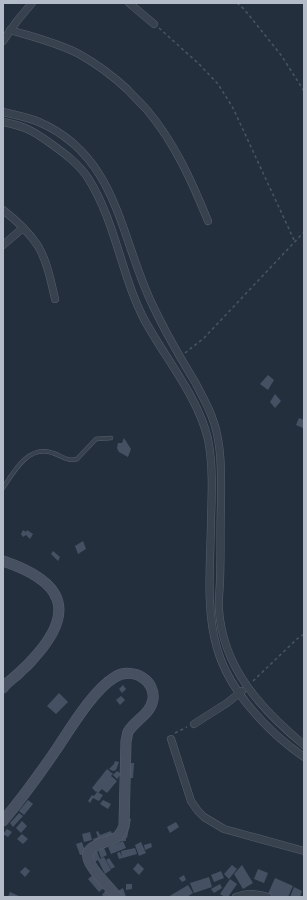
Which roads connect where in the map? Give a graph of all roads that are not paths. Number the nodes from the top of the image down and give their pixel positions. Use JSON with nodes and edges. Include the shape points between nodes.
{"nodes":[{"id":1,"x":32,"y":3,"type":"edge"},
{"id":2,"x":128,"y":3,"type":"edge"},
{"id":3,"x":154,"y":24,"type":"road end"},
{"id":4,"x":10,"y":30,"type":"junction"},
{"id":5,"x":3,"y":42,"type":"edge"},
{"id":6,"x":3,"y":112,"type":"edge"},
{"id":7,"x":3,"y":122,"type":"edge"},
{"id":8,"x":3,"y":210,"type":"edge"},
{"id":9,"x":208,"y":221,"type":"dead end"},
{"id":10,"x":23,"y":228,"type":"junction"},
{"id":11,"x":3,"y":245,"type":"edge"},
{"id":12,"x":55,"y":299,"type":"dead end"},
{"id":13,"x":181,"y":356,"type":"junction"},
{"id":14,"x":171,"y":364,"type":"junction"},
{"id":15,"x":111,"y":438,"type":"dead end"},
{"id":16,"x":221,"y":474,"type":"junction"},
{"id":17,"x":212,"y":475,"type":"junction"},
{"id":18,"x":3,"y":488,"type":"edge"},
{"id":19,"x":3,"y":561,"type":"edge"},
{"id":20,"x":220,"y":580,"type":"junction"},
{"id":21,"x":210,"y":581,"type":"junction"},
{"id":22,"x":247,"y":687,"type":"junction"},
{"id":23,"x":3,"y":688,"type":"edge"},
{"id":24,"x":239,"y":693,"type":"junction"},
{"id":25,"x":194,"y":724,"type":"road end"},
{"id":26,"x":171,"y":739,"type":"road end"},
{"id":27,"x":304,"y":745,"type":"edge"},
{"id":28,"x":304,"y":757,"type":"edge"},
{"id":29,"x":3,"y":821,"type":"edge"},
{"id":30,"x":304,"y":850,"type":"edge"},
{"id":31,"x":116,"y":897,"type":"edge"},
{"id":32,"x":236,"y":897,"type":"edge"},
{"id":33,"x":268,"y":897,"type":"edge"}],
"edges":[{"from":1,"to":4,"type":"street"},
{"from":2,"to":3,"type":"street"},
{"from":4,"to":5,"type":"street"},
{"from":4,"to":9,"type":"street","via":[[45,40],[103,68],[147,109],[168,138]]},
{"from":6,"to":13,"type":"street","via":[[39,122],[56,131],[82,152],[95,167],[106,184],[118,212],[151,302]]},
{"from":7,"to":14,"type":"street","via":[[21,125],[38,134],[63,152],[87,177],[111,229],[136,300]]},
{"from":8,"to":10,"type":"street"},
{"from":10,"to":11,"type":"street"},
{"from":10,"to":12,"type":"street","via":[[43,257]]},
{"from":13,"to":14,"type":"street"},
{"from":13,"to":16,"type":"street","via":[[213,418],[219,444]]},
{"from":14,"to":17,"type":"street","via":[[200,414],[208,441]]},
{"from":15,"to":18,"type":"lane","via":[[96,439],[74,460],[46,451],[37,452],[22,461]]},
{"from":16,"to":17,"type":"street"},
{"from":16,"to":20,"type":"street"},
{"from":17,"to":21,"type":"street"},
{"from":19,"to":23,"type":"main road","via":[[28,571],[45,582],[57,598],[60,614],[54,629],[33,658]]},
{"from":20,"to":21,"type":"street"},
{"from":20,"to":22,"type":"street","via":[[219,608],[223,632],[231,660]]},
{"from":21,"to":24,"type":"street","via":[[210,611],[217,648],[223,665]]},
{"from":22,"to":24,"type":"street"},
{"from":22,"to":27,"type":"street","via":[[267,711]]},
{"from":24,"to":25,"type":"street"},
{"from":24,"to":28,"type":"street","via":[[274,734]]},
{"from":26,"to":30,"type":"street","via":[[191,801],[204,817],[224,829]]},
{"from":29,"to":31,"type":"main road","via":[[95,696],[114,677],[122,673],[144,678],[152,690],[153,699],[147,713],[128,733],[126,741],[124,826],[117,837],[91,848],[88,854],[90,864]]},
{"from":32,"to":33,"type":"street","via":[[248,894]]}]}
